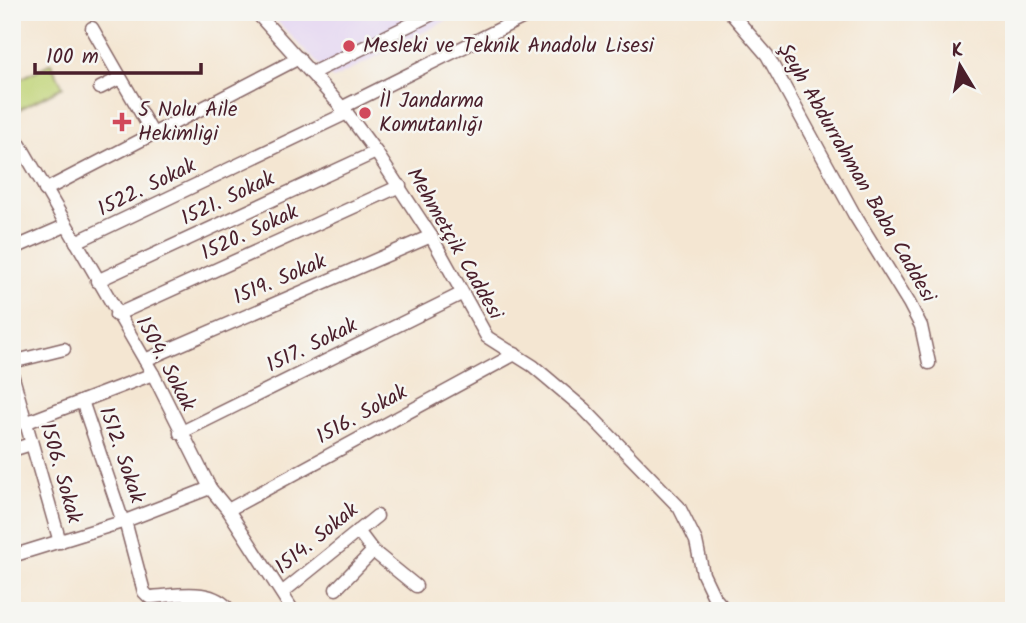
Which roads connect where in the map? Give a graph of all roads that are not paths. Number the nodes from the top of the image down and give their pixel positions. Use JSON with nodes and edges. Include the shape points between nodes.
{"nodes":[{"id":1,"x":256,"y":12,"type":"edge"},
{"id":2,"x":436,"y":12,"type":"edge"},
{"id":3,"x":534,"y":12,"type":"edge"},
{"id":4,"x":730,"y":12,"type":"edge"},
{"id":5,"x":92,"y":29,"type":"dead end"},
{"id":6,"x":299,"y":58,"type":"junction"},
{"id":7,"x":312,"y":73,"type":"junction"},
{"id":8,"x":120,"y":78,"type":"junction"},
{"id":9,"x":100,"y":88,"type":"dead end"},
{"id":10,"x":344,"y":110,"type":"junction"},
{"id":11,"x":12,"y":131,"type":"edge"},
{"id":12,"x":153,"y":134,"type":"junction"},
{"id":13,"x":376,"y":152,"type":"junction"},
{"id":14,"x":400,"y":186,"type":"junction"},
{"id":15,"x":45,"y":190,"type":"junction"},
{"id":16,"x":65,"y":226,"type":"junction"},
{"id":17,"x":431,"y":236,"type":"junction"},
{"id":18,"x":76,"y":242,"type":"junction"},
{"id":19,"x":12,"y":249,"type":"edge"},
{"id":20,"x":97,"y":281,"type":"junction"},
{"id":21,"x":461,"y":294,"type":"junction"},
{"id":22,"x":116,"y":315,"type":"junction"},
{"id":23,"x":64,"y":349,"type":"dead end"},
{"id":24,"x":515,"y":354,"type":"junction"},
{"id":25,"x":145,"y":360,"type":"junction"},
{"id":26,"x":12,"y":362,"type":"edge"},
{"id":27,"x":929,"y":363,"type":"dead end"},
{"id":28,"x":12,"y":374,"type":"edge"},
{"id":29,"x":153,"y":374,"type":"junction"},
{"id":30,"x":82,"y":401,"type":"junction"},
{"id":31,"x":20,"y":416,"type":"edge"},
{"id":32,"x":180,"y":433,"type":"junction"},
{"id":33,"x":31,"y":444,"type":"junction"},
{"id":34,"x":12,"y":450,"type":"edge"},
{"id":35,"x":210,"y":488,"type":"junction"},
{"id":36,"x":228,"y":510,"type":"junction"},
{"id":37,"x":377,"y":516,"type":"dead end"},
{"id":38,"x":124,"y":522,"type":"junction"},
{"id":39,"x":358,"y":531,"type":"junction"},
{"id":40,"x":60,"y":542,"type":"junction"},
{"id":41,"x":373,"y":551,"type":"junction"},
{"id":42,"x":12,"y":556,"type":"edge"},
{"id":43,"x":416,"y":586,"type":"dead end"},
{"id":44,"x":336,"y":589,"type":"dead end"},
{"id":45,"x":283,"y":592,"type":"junction"},
{"id":46,"x":287,"y":610,"type":"edge"},
{"id":47,"x":230,"y":611,"type":"edge"},
{"id":48,"x":726,"y":611,"type":"edge"}],
"edges":[{"from":1,"to":6,"type":"street","name":"Mehmetçik Caddesi"},
{"from":2,"to":7,"type":"street"},
{"from":3,"to":10,"type":"street","name":"1522. Sokak"},
{"from":4,"to":27,"type":"street","name":"Şeyh Abdurrahman Baba Caddesi","via":[[767,55],[854,214],[909,303],[921,326]]},
{"from":5,"to":8,"type":"street"},
{"from":6,"to":7,"type":"street","name":"Mehmetçik Caddesi"},
{"from":6,"to":12,"type":"street"},
{"from":7,"to":10,"type":"street","name":"Mehmetçik Caddesi"},
{"from":8,"to":9,"type":"street"},
{"from":8,"to":12,"type":"street"},
{"from":10,"to":13,"type":"street","name":"Mehmetçik Caddesi"},
{"from":10,"to":18,"type":"street","name":"1522. Sokak"},
{"from":11,"to":15,"type":"street","name":"1504. Sokak"},
{"from":12,"to":15,"type":"street"},
{"from":13,"to":14,"type":"street","name":"Mehmetçik Caddesi"},
{"from":13,"to":20,"type":"street","name":"1521. Sokak"},
{"from":14,"to":17,"type":"street","name":"Mehmetçik Caddesi"},
{"from":14,"to":22,"type":"street","name":"1520. Sokak"},
{"from":15,"to":16,"type":"street","name":"1504. Sokak"},
{"from":16,"to":18,"type":"street","name":"1504. Sokak"},
{"from":16,"to":19,"type":"street"},
{"from":17,"to":21,"type":"street","name":"Mehmetçik Caddesi"},
{"from":17,"to":25,"type":"street","name":"1519. Sokak"},
{"from":18,"to":20,"type":"street","name":"1504. Sokak"},
{"from":20,"to":22,"type":"street","name":"1504. Sokak"},
{"from":21,"to":24,"type":"street","name":"Mehmetçik Caddesi","via":[[487,337]]},
{"from":21,"to":32,"type":"street","name":"1517. Sokak"},
{"from":22,"to":25,"type":"street","name":"1504. Sokak"},
{"from":23,"to":26,"type":"street"},
{"from":24,"to":36,"type":"street","name":"1516. Sokak"},
{"from":24,"to":48,"type":"street","name":"Mehmetçik Caddesi","via":[[584,409],[679,507],[696,541],[703,574]]},
{"from":25,"to":29,"type":"street","name":"1504. Sokak"},
{"from":28,"to":31,"type":"street","name":"1506. Sokak"},
{"from":29,"to":30,"type":"street"},
{"from":29,"to":32,"type":"street","name":"1504. Sokak"},
{"from":30,"to":31,"type":"street"},
{"from":30,"to":38,"type":"street","name":"1512. Sokak"},
{"from":31,"to":33,"type":"street","name":"1506. Sokak"},
{"from":32,"to":35,"type":"street","name":"1504. Sokak"},
{"from":33,"to":34,"type":"street"},
{"from":33,"to":40,"type":"street","name":"1506. Sokak"},
{"from":35,"to":36,"type":"street","name":"1504. Sokak"},
{"from":35,"to":38,"type":"street"},
{"from":36,"to":45,"type":"street","name":"1504. Sokak"},
{"from":37,"to":39,"type":"street","name":"1514. Sokak"},
{"from":38,"to":40,"type":"street"},
{"from":38,"to":47,"type":"street","name":"1512. Sokak","via":[[149,597],[211,595]]},
{"from":39,"to":41,"type":"street"},
{"from":39,"to":45,"type":"street","name":"1514. Sokak"},
{"from":40,"to":42,"type":"street"},
{"from":41,"to":43,"type":"street"},
{"from":41,"to":44,"type":"street"},
{"from":45,"to":46,"type":"street","name":"1504. Sokak"}]}
